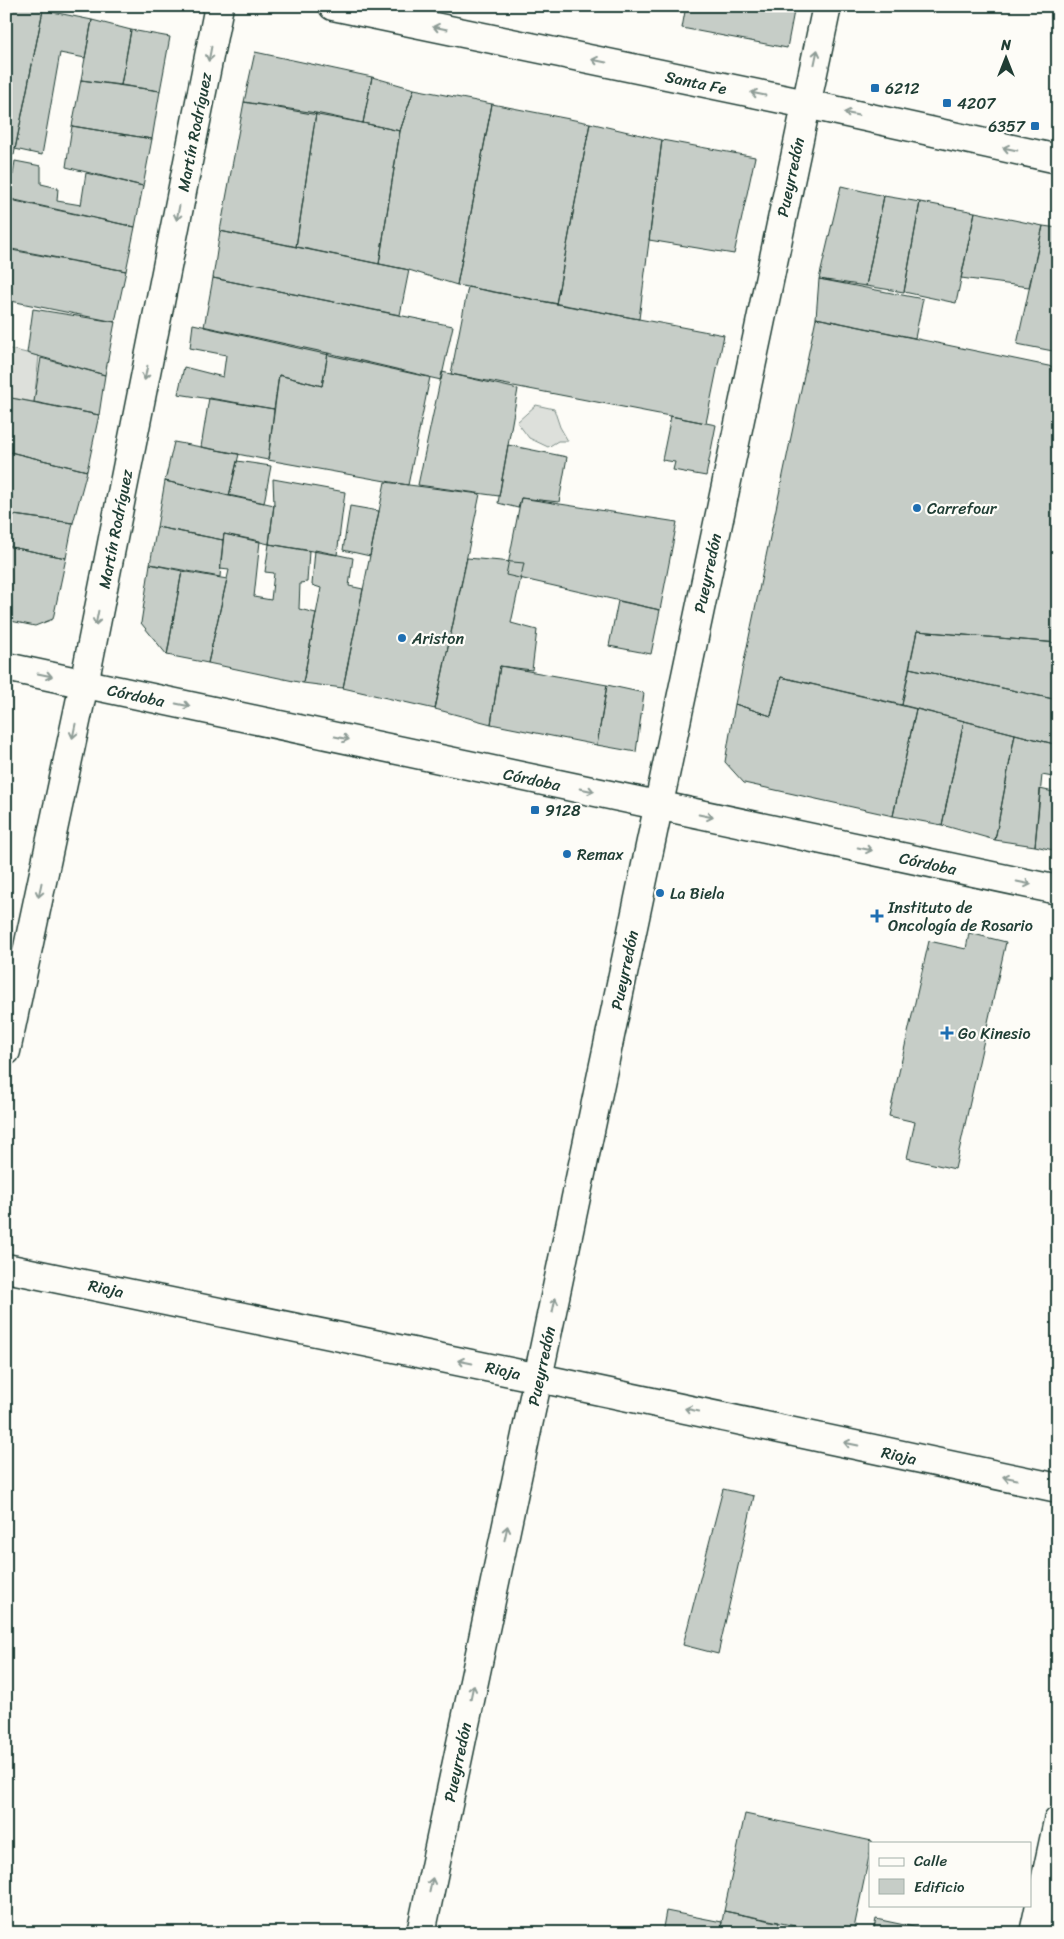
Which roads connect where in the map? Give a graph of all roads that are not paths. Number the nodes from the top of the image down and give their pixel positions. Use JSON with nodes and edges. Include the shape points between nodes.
{"nodes":[{"id":1,"x":219,"y":6,"type":"edge"},
{"id":2,"x":333,"y":6,"type":"edge"},
{"id":3,"x":827,"y":6,"type":"edge"},
{"id":4,"x":806,"y":104,"type":"junction"},
{"id":5,"x":1058,"y":159,"type":"edge"},
{"id":6,"x":6,"y":667,"type":"edge"},
{"id":7,"x":84,"y":684,"type":"junction"},
{"id":8,"x":659,"y":806,"type":"junction"},
{"id":9,"x":1058,"y":890,"type":"edge"},
{"id":10,"x":6,"y":1051,"type":"edge"},
{"id":11,"x":6,"y":1268,"type":"edge"},
{"id":12,"x":539,"y":1378,"type":"junction"},
{"id":13,"x":1058,"y":1488,"type":"edge"},
{"id":14,"x":1058,"y":1821,"type":"edge"},
{"id":15,"x":421,"y":1933,"type":"edge"},
{"id":16,"x":1034,"y":1933,"type":"edge"}],
"edges":[{"from":1,"to":7,"type":"street","name":"Martín Rodríguez","one_way":true},
{"from":4,"to":2,"type":"street","name":"Santa Fe","one_way":true},
{"from":4,"to":3,"type":"street","name":"Pueyrredón","one_way":true},
{"from":5,"to":4,"type":"street","name":"Santa Fe","one_way":true},
{"from":4,"to":8,"type":"street","name":"Pueyrredón"},
{"from":6,"to":7,"type":"street","name":"Córdoba","one_way":true},
{"from":7,"to":8,"type":"street","name":"Córdoba","one_way":true},
{"from":7,"to":10,"type":"street","name":"Martín Rodríguez","one_way":true},
{"from":8,"to":9,"type":"street","name":"Córdoba","one_way":true},
{"from":12,"to":8,"type":"street","name":"Pueyrredón","one_way":true},
{"from":12,"to":11,"type":"street","name":"Rioja","one_way":true},
{"from":13,"to":12,"type":"street","name":"Rioja","one_way":true},
{"from":15,"to":12,"type":"street","name":"Pueyrredón","one_way":true},
{"from":14,"to":16,"type":"street"}]}
